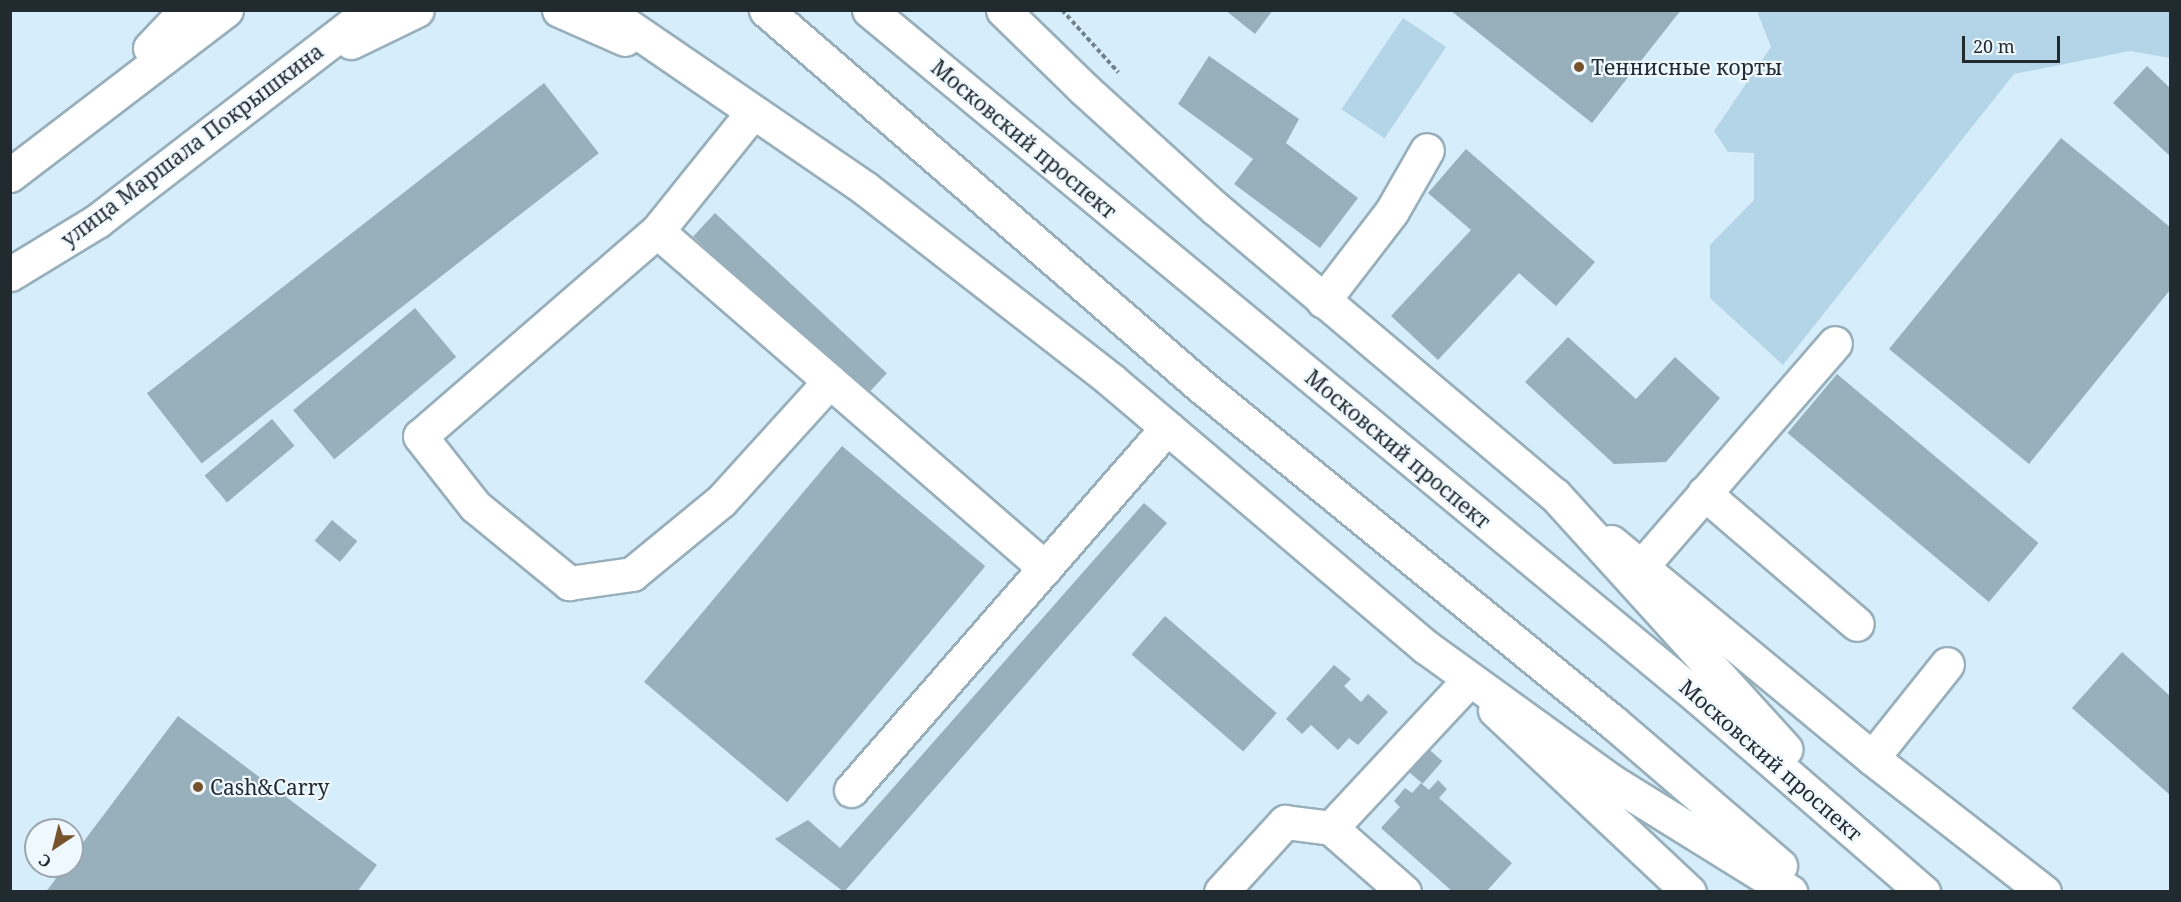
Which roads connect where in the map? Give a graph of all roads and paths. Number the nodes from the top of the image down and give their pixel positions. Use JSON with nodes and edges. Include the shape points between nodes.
{"nodes":[{"id":1,"x":186,"y":10,"type":"edge"},
{"id":2,"x":226,"y":10,"type":"edge"},
{"id":3,"x":371,"y":10,"type":"edge"},
{"id":4,"x":417,"y":10,"type":"edge"},
{"id":5,"x":559,"y":10,"type":"edge"},
{"id":6,"x":605,"y":10,"type":"edge"},
{"id":7,"x":636,"y":10,"type":"edge"},
{"id":8,"x":766,"y":10,"type":"edge"},
{"id":9,"x":869,"y":10,"type":"edge"},
{"id":10,"x":1003,"y":10,"type":"edge"},
{"id":11,"x":676,"y":61,"type":"junction"},
{"id":12,"x":293,"y":71,"type":"junction"},
{"id":13,"x":752,"y":113,"type":"junction"},
{"id":14,"x":76,"y":126,"type":"junction"},
{"id":15,"x":1427,"y":150,"type":"dead end"},
{"id":16,"x":10,"y":176,"type":"edge"},
{"id":17,"x":657,"y":231,"type":"junction"},
{"id":18,"x":10,"y":274,"type":"edge"},
{"id":19,"x":1323,"y":301,"type":"junction"},
{"id":20,"x":1835,"y":343,"type":"dead end"},
{"id":21,"x":830,"y":381,"type":"junction"},
{"id":22,"x":1167,"y":428,"type":"junction"},
{"id":23,"x":1704,"y":493,"type":"junction"},
{"id":24,"x":1555,"y":495,"type":"junction"},
{"id":25,"x":1641,"y":567,"type":"junction"},
{"id":26,"x":1045,"y":568,"type":"junction"},
{"id":27,"x":1857,"y":624,"type":"dead end"},
{"id":28,"x":1426,"y":647,"type":"junction"},
{"id":29,"x":1947,"y":664,"type":"dead end"},
{"id":30,"x":1466,"y":683,"type":"junction"},
{"id":31,"x":1872,"y":758,"type":"junction"},
{"id":32,"x":851,"y":790,"type":"dead end"},
{"id":33,"x":1331,"y":828,"type":"junction"},
{"id":34,"x":1878,"y":852,"type":"junction"},
{"id":35,"x":1221,"y":891,"type":"edge"},
{"id":36,"x":1404,"y":891,"type":"edge"},
{"id":37,"x":1689,"y":891,"type":"edge"},
{"id":38,"x":1790,"y":891,"type":"edge"},
{"id":39,"x":1810,"y":891,"type":"edge"},
{"id":40,"x":1923,"y":891,"type":"edge"},
{"id":41,"x":2044,"y":891,"type":"edge"}],
"edges":[{"from":1,"to":14,"type":"main road"},
{"from":2,"to":14,"type":"main road"},
{"from":3,"to":12,"type":"main road","name":"улица Маршала Покрышкина"},
{"from":4,"to":12,"type":"main road"},
{"from":5,"to":11,"type":"main road"},
{"from":6,"to":11,"type":"main road"},
{"from":7,"to":11,"type":"main road"},
{"from":8,"to":39,"type":"main road","via":[[1202,387],[1614,723]]},
{"from":9,"to":34,"type":"main road","name":"Московский проспект","via":[[1689,689]]},
{"from":10,"to":19,"type":"main road","via":[[1084,89]]},
{"from":11,"to":13,"type":"main road"},
{"from":12,"to":18,"type":"main road","name":"улица Маршала Покрышкина","via":[[97,220]]},
{"from":13,"to":17,"type":"main road"},
{"from":13,"to":22,"type":"main road","via":[[866,189]]},
{"from":14,"to":16,"type":"main road"},
{"from":15,"to":19,"type":"main road","via":[[1392,211]]},
{"from":17,"to":21,"type":"main road"},
{"from":17,"to":21,"type":"main road","via":[[420,436],[475,506],[569,583],[632,574],[721,501]]},
{"from":19,"to":24,"type":"main road"},
{"from":20,"to":23,"type":"main road"},
{"from":21,"to":26,"type":"main road"},
{"from":22,"to":26,"type":"main road"},
{"from":22,"to":28,"type":"main road"},
{"from":23,"to":25,"type":"main road"},
{"from":23,"to":27,"type":"main road"},
{"from":24,"to":25,"type":"main road"},
{"from":24,"to":34,"type":"main road"},
{"from":25,"to":31,"type":"main road"},
{"from":26,"to":32,"type":"main road"},
{"from":28,"to":30,"type":"main road"},
{"from":28,"to":38,"type":"main road","via":[[1611,781]]},
{"from":29,"to":31,"type":"main road"},
{"from":30,"to":33,"type":"main road"},
{"from":30,"to":37,"type":"main road"},
{"from":31,"to":41,"type":"main road"},
{"from":33,"to":35,"type":"main road","via":[[1284,822]]},
{"from":33,"to":36,"type":"main road"},
{"from":34,"to":40,"type":"main road","name":"Московский проспект"}]}
